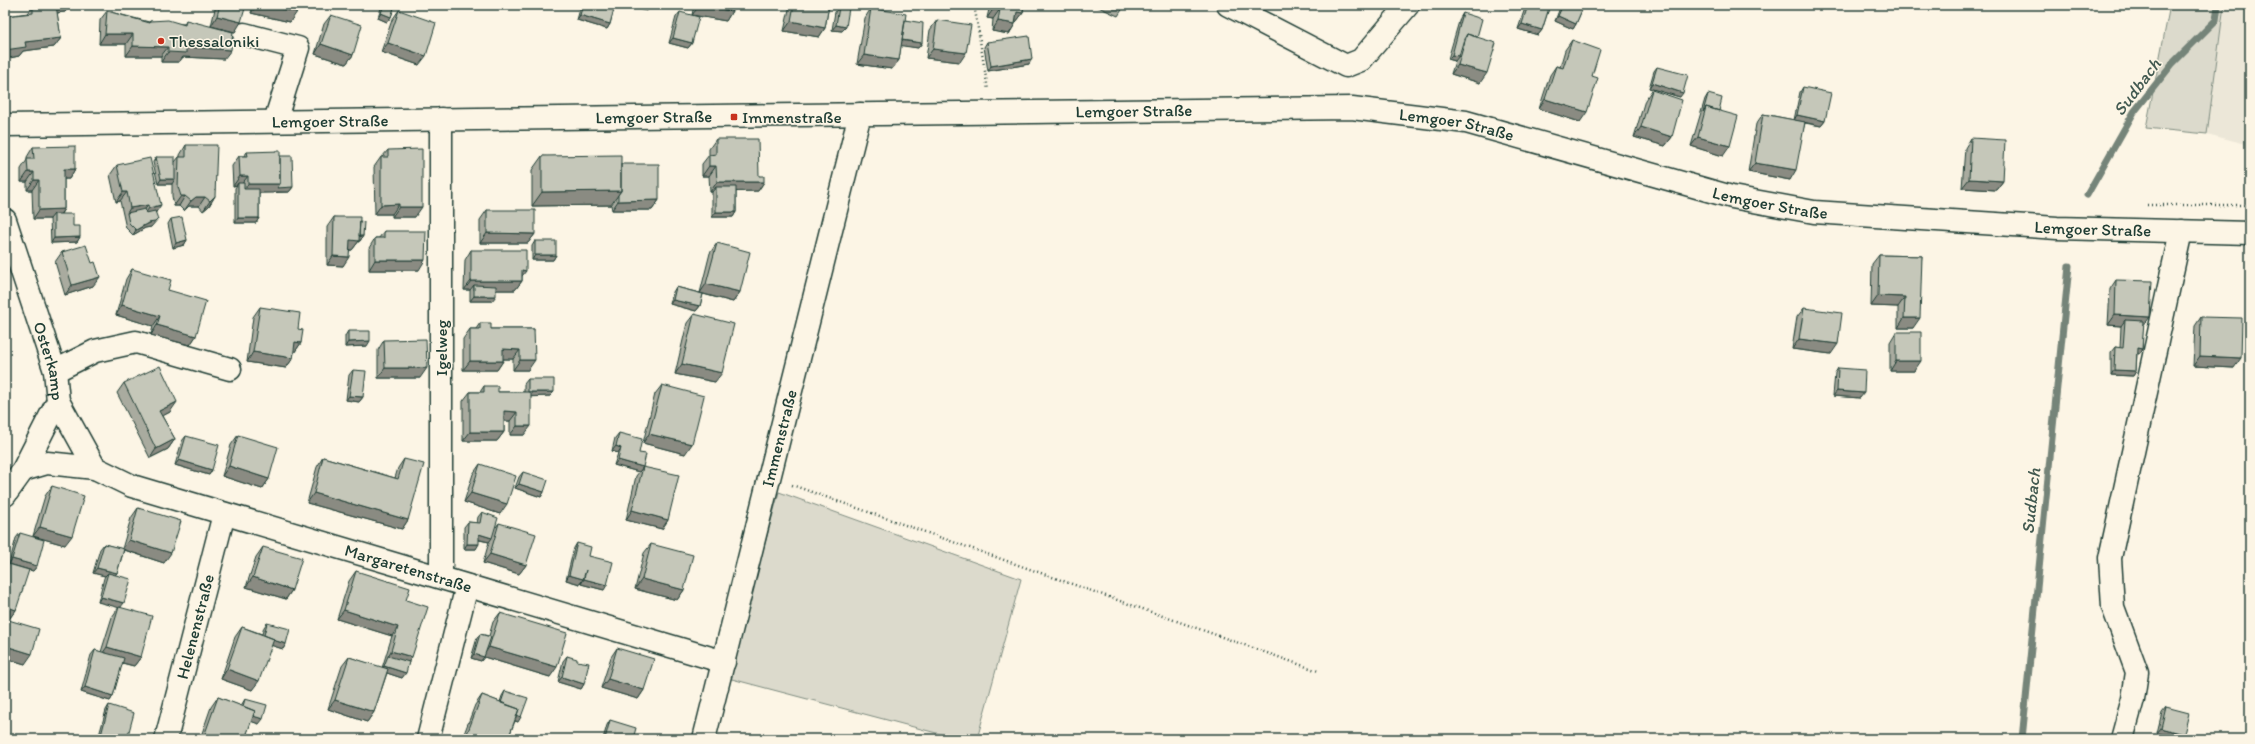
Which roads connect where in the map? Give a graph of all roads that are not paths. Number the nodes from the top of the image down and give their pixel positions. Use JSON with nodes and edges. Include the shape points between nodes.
{"nodes":[{"id":1,"x":1228,"y":5,"type":"edge"},
{"id":2,"x":1408,"y":5,"type":"edge"},
{"id":3,"x":244,"y":34,"type":"dead end"},
{"id":4,"x":860,"y":114,"type":"junction"},
{"id":5,"x":441,"y":119,"type":"junction"},
{"id":6,"x":275,"y":121,"type":"junction"},
{"id":7,"x":5,"y":125,"type":"edge"},
{"id":8,"x":5,"y":220,"type":"edge"},
{"id":9,"x":2181,"y":231,"type":"junction"},
{"id":10,"x":2250,"y":233,"type":"edge"},
{"id":11,"x":230,"y":369,"type":"dead end"},
{"id":12,"x":55,"y":371,"type":"junction"},
{"id":13,"x":58,"y":401,"type":"junction"},
{"id":14,"x":95,"y":468,"type":"junction"},
{"id":15,"x":23,"y":470,"type":"junction"},
{"id":16,"x":5,"y":495,"type":"edge"},
{"id":17,"x":224,"y":514,"type":"junction"},
{"id":18,"x":441,"y":577,"type":"junction"},
{"id":19,"x":467,"y":586,"type":"junction"},
{"id":20,"x":724,"y":662,"type":"junction"},
{"id":21,"x":166,"y":739,"type":"edge"},
{"id":22,"x":428,"y":739,"type":"edge"},
{"id":23,"x":704,"y":739,"type":"edge"},
{"id":24,"x":2122,"y":739,"type":"edge"}],
"edges":[{"from":1,"to":2,"type":"street","via":[[1346,66],[1361,60]]},
{"from":3,"to":6,"type":"street","via":[[298,48]]},
{"from":4,"to":5,"type":"street","name":"Lemgoer Straße"},
{"from":4,"to":9,"type":"street","name":"Lemgoer Straße","via":[[1352,108],[1466,122],[1732,197],[1814,212],[2057,228]]},
{"from":4,"to":20,"type":"street","name":"Immenstraße"},
{"from":5,"to":6,"type":"street","name":"Lemgoer Straße"},
{"from":5,"to":18,"type":"street","name":"Igelweg"},
{"from":6,"to":7,"type":"street","name":"Lemgoer Straße"},
{"from":8,"to":12,"type":"street","name":"Osterkamp"},
{"from":9,"to":10,"type":"street","name":"Lemgoer Straße"},
{"from":9,"to":24,"type":"street","via":[[2110,558],[2113,607],[2137,672]]},
{"from":11,"to":12,"type":"street","via":[[136,342],[95,351]]},
{"from":12,"to":13,"type":"street","name":"Osterkamp"},
{"from":13,"to":14,"type":"street"},
{"from":13,"to":15,"type":"street","name":"Osterkamp"},
{"from":14,"to":15,"type":"street","name":"Margaretenstraße","via":[[47,463]]},
{"from":14,"to":17,"type":"street","name":"Margaretenstraße","via":[[132,486]]},
{"from":15,"to":16,"type":"street","name":"Osterkamp"},
{"from":17,"to":18,"type":"street","name":"Margaretenstraße"},
{"from":17,"to":21,"type":"street","name":"Helenenstraße"},
{"from":18,"to":19,"type":"street","name":"Margaretenstraße"},
{"from":19,"to":20,"type":"street","name":"Margaretenstraße"},
{"from":19,"to":22,"type":"street"},
{"from":20,"to":23,"type":"street","name":"Immenstraße"}]}
